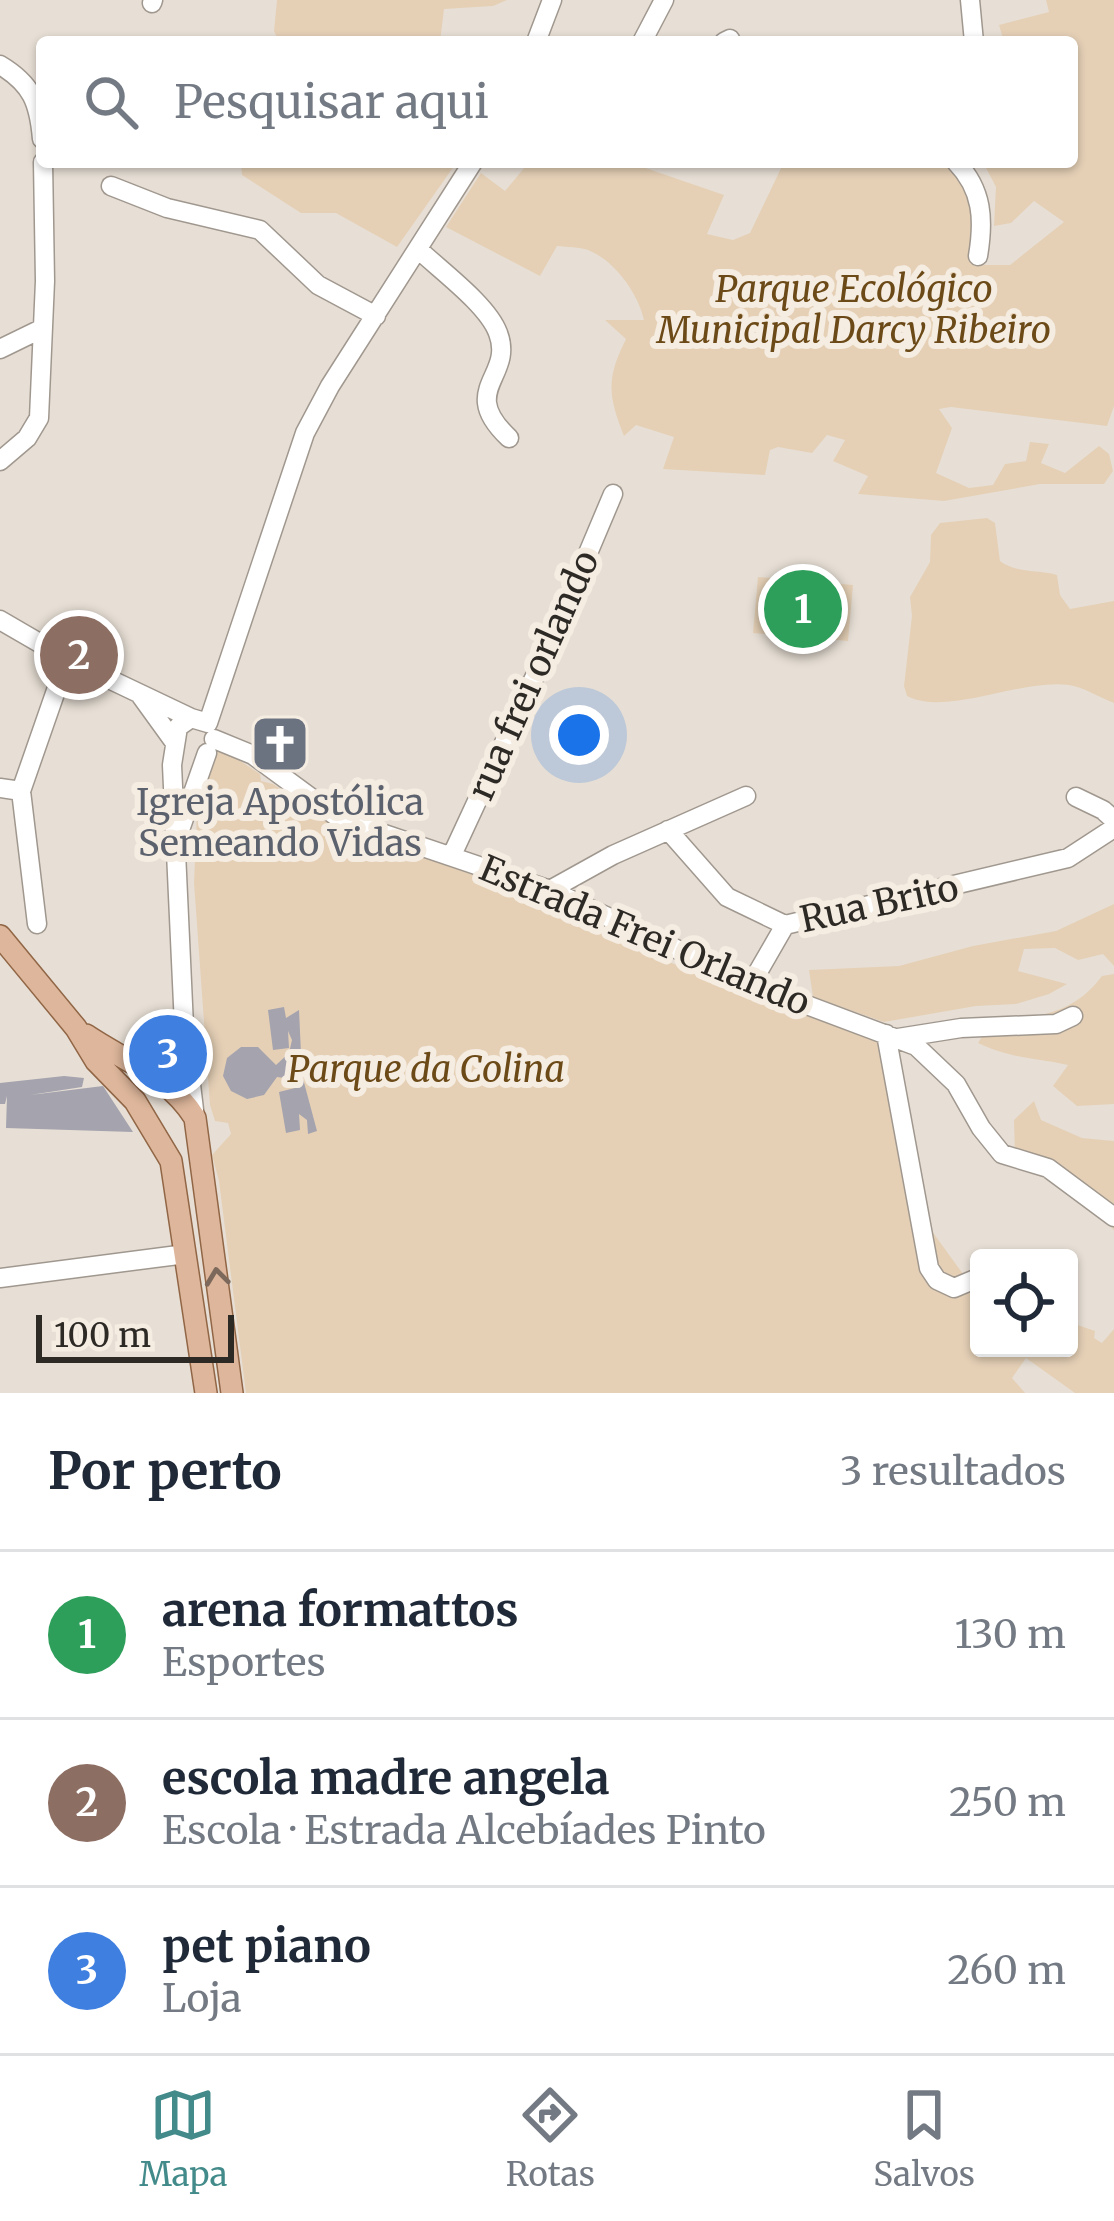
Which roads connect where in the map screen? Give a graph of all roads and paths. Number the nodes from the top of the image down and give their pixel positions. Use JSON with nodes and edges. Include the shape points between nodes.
{"nodes":[{"id":1,"x":552,"y":0,"type":"edge"},
{"id":2,"x":664,"y":0,"type":"edge"},
{"id":3,"x":970,"y":0,"type":"edge"},
{"id":4,"x":538,"y":36,"type":"edge"},
{"id":5,"x":645,"y":36,"type":"edge"},
{"id":6,"x":973,"y":36,"type":"edge"},
{"id":7,"x":0,"y":65,"type":"edge"},
{"id":8,"x":36,"y":98,"type":"edge"},
{"id":9,"x":44,"y":168,"type":"edge"},
{"id":10,"x":469,"y":168,"type":"edge"},
{"id":11,"x":960,"y":168,"type":"edge"},
{"id":12,"x":110,"y":186,"type":"dead end"},
{"id":13,"x":418,"y":249,"type":"junction"},
{"id":14,"x":978,"y":256,"type":"dead end"},
{"id":15,"x":376,"y":316,"type":"junction"},
{"id":16,"x":41,"y":329,"type":"junction"},
{"id":17,"x":0,"y":349,"type":"edge"},
{"id":18,"x":509,"y":439,"type":"dead end"},
{"id":19,"x":0,"y":461,"type":"edge"},
{"id":20,"x":613,"y":494,"type":"dead end"},
{"id":21,"x":0,"y":620,"type":"edge"},
{"id":22,"x":67,"y":659,"type":"junction"},
{"id":23,"x":141,"y":696,"type":"junction"},
{"id":24,"x":206,"y":726,"type":"junction"},
{"id":25,"x":175,"y":744,"type":"junction"},
{"id":26,"x":0,"y":788,"type":"edge"},
{"id":27,"x":22,"y":791,"type":"junction"},
{"id":28,"x":746,"y":796,"type":"dead end"},
{"id":29,"x":1076,"y":797,"type":"dead end"},
{"id":30,"x":1114,"y":824,"type":"edge"},
{"id":31,"x":668,"y":830,"type":"junction"},
{"id":32,"x":178,"y":838,"type":"junction"},
{"id":33,"x":452,"y":855,"type":"junction"},
{"id":34,"x":550,"y":890,"type":"junction"},
{"id":35,"x":37,"y":924,"type":"dead end"},
{"id":36,"x":785,"y":925,"type":"junction"},
{"id":37,"x":0,"y":936,"type":"edge"},
{"id":38,"x":751,"y":984,"type":"junction"},
{"id":39,"x":1073,"y":1016,"type":"dead end"},
{"id":40,"x":184,"y":1026,"type":"junction"},
{"id":41,"x":76,"y":1028,"type":"junction"},
{"id":42,"x":892,"y":1036,"type":"junction"},
{"id":43,"x":153,"y":1073,"type":"junction"},
{"id":44,"x":135,"y":1101,"type":"junction"},
{"id":45,"x":195,"y":1118,"type":"junction"},
{"id":46,"x":200,"y":1149,"type":"junction"},
{"id":47,"x":171,"y":1161,"type":"junction"},
{"id":48,"x":1114,"y":1217,"type":"edge"},
{"id":49,"x":186,"y":1254,"type":"junction"},
{"id":50,"x":0,"y":1278,"type":"edge"},
{"id":51,"x":970,"y":1281,"type":"edge"},
{"id":52,"x":206,"y":1393,"type":"edge"},
{"id":53,"x":232,"y":1393,"type":"edge"}],
"edges":[{"from":1,"to":4,"type":"street"},
{"from":2,"to":5,"type":"street"},
{"from":3,"to":6,"type":"street"},
{"from":7,"to":8,"type":"street"},
{"from":9,"to":16,"type":"street"},
{"from":10,"to":13,"type":"street"},
{"from":11,"to":14,"type":"street","via":[[978,195]]},
{"from":12,"to":15,"type":"street","via":[[260,230],[318,285]]},
{"from":13,"to":15,"type":"street"},
{"from":13,"to":18,"type":"street","via":[[498,331],[486,405]]},
{"from":15,"to":24,"type":"street","via":[[305,433]]},
{"from":16,"to":17,"type":"street"},
{"from":16,"to":19,"type":"street","via":[[39,418]]},
{"from":20,"to":33,"type":"street","name":"rua frei orlando"},
{"from":21,"to":22,"type":"street"},
{"from":22,"to":23,"type":"street"},
{"from":22,"to":27,"type":"street"},
{"from":23,"to":24,"type":"street"},
{"from":23,"to":25,"type":"street"},
{"from":24,"to":25,"type":"street","via":[[178,727]]},
{"from":24,"to":25,"type":"street","via":[[189,757]]},
{"from":24,"to":32,"type":"street"},
{"from":24,"to":33,"type":"street","name":"Estrada Frei Orlando","via":[[340,819]]},
{"from":25,"to":32,"type":"street"},
{"from":26,"to":27,"type":"street"},
{"from":27,"to":35,"type":"street"},
{"from":28,"to":31,"type":"street"},
{"from":29,"to":30,"type":"street","name":"Rua Brito"},
{"from":30,"to":36,"type":"street","name":"Rua Brito","via":[[1067,858]]},
{"from":31,"to":34,"type":"street"},
{"from":31,"to":36,"type":"street","name":"Rua Brito","via":[[727,897]]},
{"from":32,"to":40,"type":"street"},
{"from":33,"to":34,"type":"street","name":"Estrada Frei Orlando"},
{"from":34,"to":38,"type":"street","name":"Estrada Frei Orlando"},
{"from":36,"to":38,"type":"street"},
{"from":37,"to":41,"type":"main road"},
{"from":38,"to":42,"type":"street","name":"Estrada Frei Orlando"},
{"from":39,"to":42,"type":"street","via":[[1056,1024]]},
{"from":40,"to":43,"type":"street","via":[[178,1049]]},
{"from":40,"to":45,"type":"street"},
{"from":41,"to":43,"type":"main road"},
{"from":41,"to":44,"type":"main road"},
{"from":42,"to":48,"type":"street","via":[[916,1046],[956,1084],[1002,1154],[1048,1168]]},
{"from":42,"to":51,"type":"street","via":[[929,1268],[954,1288]]},
{"from":43,"to":44,"type":"main road","via":[[134,1085]]},
{"from":43,"to":45,"type":"main road"},
{"from":44,"to":47,"type":"main road"},
{"from":45,"to":46,"type":"main road"},
{"from":46,"to":47,"type":"main road"},
{"from":53,"to":46,"type":"main road","one_way":true},
{"from":47,"to":49,"type":"main road"},
{"from":49,"to":50,"type":"street"},
{"from":49,"to":52,"type":"main road"}]}
